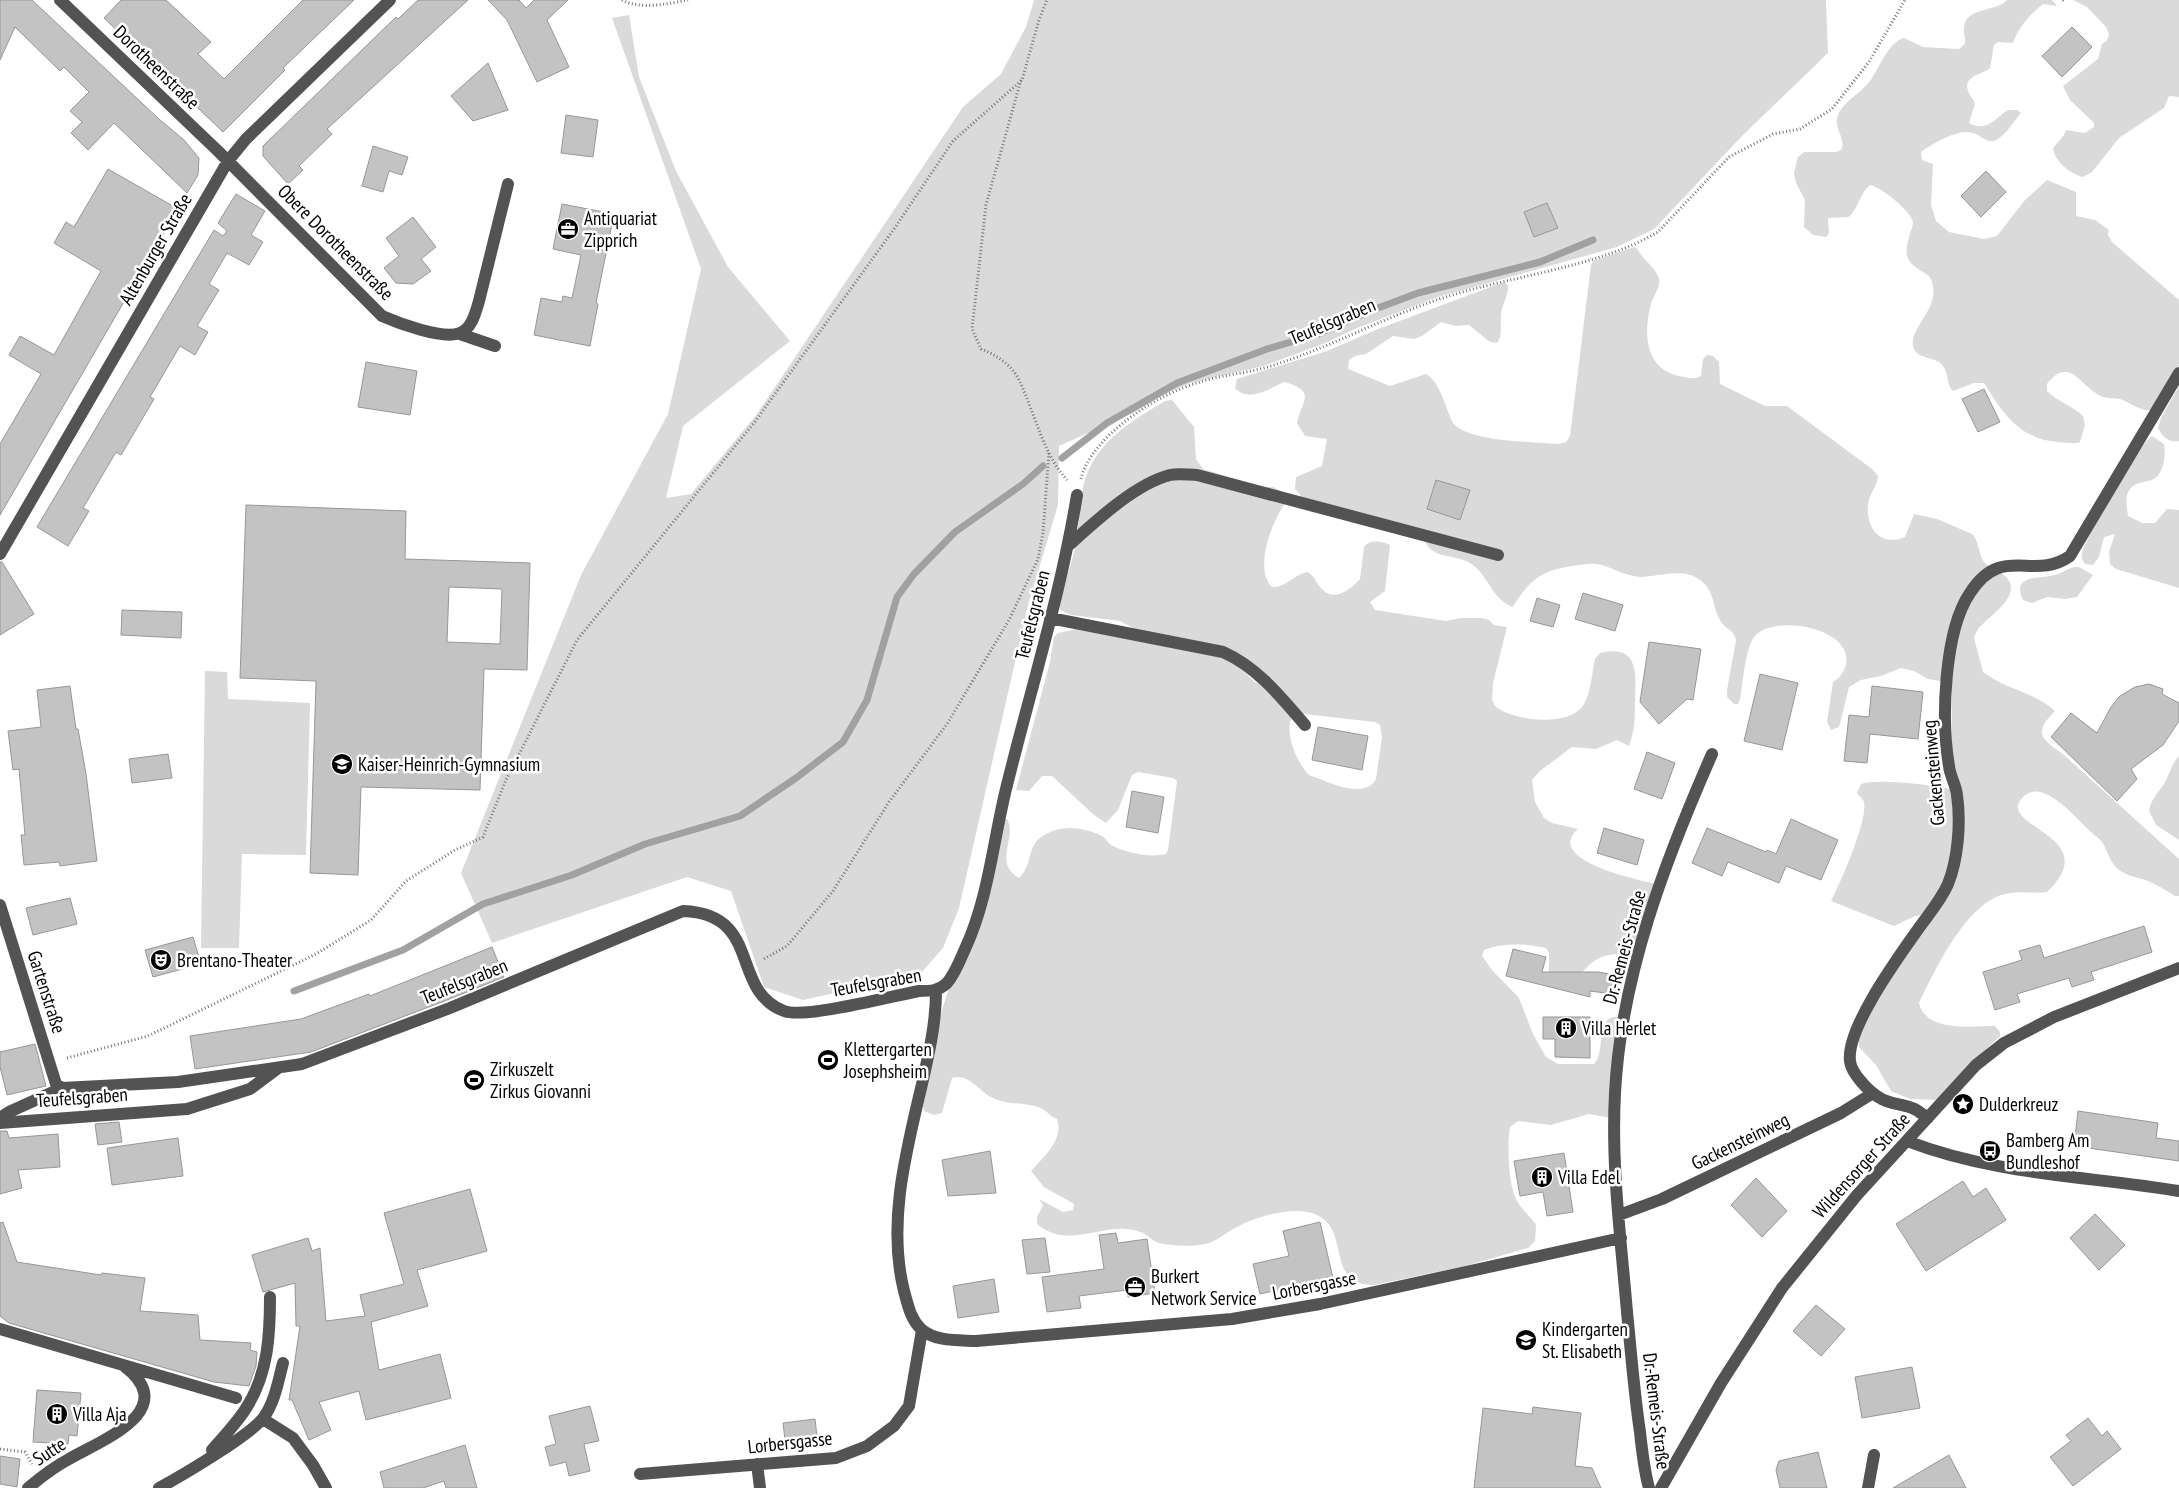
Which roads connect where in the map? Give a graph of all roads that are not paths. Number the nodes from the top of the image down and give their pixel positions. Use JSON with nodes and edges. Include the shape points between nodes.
{"nodes":[{"id":1,"x":60,"y":0,"type":"edge"},
{"id":2,"x":390,"y":0,"type":"edge"},
{"id":3,"x":228,"y":161,"type":"junction"},
{"id":4,"x":508,"y":184,"type":"dead end"},
{"id":5,"x":460,"y":334,"type":"junction"},
{"id":6,"x":495,"y":346,"type":"dead end"},
{"id":7,"x":2179,"y":373,"type":"edge"},
{"id":8,"x":1077,"y":495,"type":"road end"},
{"id":9,"x":1069,"y":545,"type":"junction"},
{"id":10,"x":0,"y":554,"type":"edge"},
{"id":11,"x":1498,"y":555,"type":"dead end"},
{"id":12,"x":1050,"y":618,"type":"junction"},
{"id":13,"x":1305,"y":725,"type":"dead end"},
{"id":14,"x":1712,"y":754,"type":"dead end"},
{"id":15,"x":0,"y":905,"type":"edge"},
{"id":16,"x":2179,"y":968,"type":"edge"},
{"id":17,"x":936,"y":991,"type":"junction"},
{"id":18,"x":277,"y":1069,"type":"junction"},
{"id":19,"x":62,"y":1088,"type":"junction"},
{"id":20,"x":1872,"y":1093,"type":"junction"},
{"id":21,"x":0,"y":1118,"type":"edge"},
{"id":22,"x":1928,"y":1118,"type":"junction"},
{"id":23,"x":0,"y":1123,"type":"edge"},
{"id":24,"x":1907,"y":1141,"type":"junction"},
{"id":25,"x":2179,"y":1191,"type":"edge"},
{"id":26,"x":1619,"y":1215,"type":"junction"},
{"id":27,"x":1620,"y":1238,"type":"junction"},
{"id":28,"x":270,"y":1297,"type":"dead end"},
{"id":29,"x":0,"y":1329,"type":"edge"},
{"id":30,"x":922,"y":1330,"type":"junction"},
{"id":31,"x":120,"y":1363,"type":"junction"},
{"id":32,"x":282,"y":1363,"type":"dead end"},
{"id":33,"x":236,"y":1398,"type":"dead end"},
{"id":34,"x":263,"y":1419,"type":"junction"},
{"id":35,"x":1874,"y":1455,"type":"dead end"},
{"id":36,"x":204,"y":1460,"type":"junction"},
{"id":37,"x":757,"y":1464,"type":"junction"},
{"id":38,"x":640,"y":1474,"type":"dead end"},
{"id":39,"x":28,"y":1488,"type":"edge"},
{"id":40,"x":159,"y":1488,"type":"edge"},
{"id":41,"x":326,"y":1488,"type":"edge"},
{"id":42,"x":760,"y":1488,"type":"edge"},
{"id":43,"x":1649,"y":1488,"type":"edge"},
{"id":44,"x":1661,"y":1488,"type":"edge"},
{"id":45,"x":1868,"y":1488,"type":"edge"}],
"edges":[{"from":1,"to":3,"type":"street","name":"Dorotheenstraße"},
{"from":2,"to":3,"type":"street","name":"Altenburger Straße","via":[[246,139]]},
{"from":3,"to":5,"type":"street","name":"Obere Dorotheenstraße","via":[[382,316],[413,328]]},
{"from":3,"to":10,"type":"street","name":"Altenburger Straße"},
{"from":4,"to":5,"type":"street","via":[[476,310]]},
{"from":5,"to":6,"type":"street","name":"Obere Dorotheenstraße"},
{"from":7,"to":20,"type":"street","name":"Gackensteinweg","via":[[2070,556],[2059,564],[2008,565],[1991,569],[1970,592],[1960,610],[1947,682],[1946,715],[1949,766],[1958,799],[1955,855],[1941,897],[1856,1027],[1850,1047],[1850,1062]]},
{"from":8,"to":9,"type":"street","name":"Teufelsgraben"},
{"from":9,"to":11,"type":"street","via":[[1145,486],[1172,475],[1197,476]]},
{"from":9,"to":12,"type":"street","name":"Teufelsgraben"},
{"from":12,"to":13,"type":"street","via":[[1223,652],[1240,659],[1278,694]]},
{"from":12,"to":17,"type":"street","name":"Teufelsgraben","via":[[1006,786],[976,926],[947,983]]},
{"from":14,"to":26,"type":"street","name":"Dr.-Remeis-Straße","via":[[1667,862],[1635,964],[1620,1043],[1615,1093],[1614,1142]]},
{"from":15,"to":19,"type":"street","name":"Gartenstraße","via":[[56,1084]]},
{"from":16,"to":22,"type":"street","name":"Wildensorger Straße","via":[[2054,1017],[2004,1043],[1976,1065]]},
{"from":17,"to":18,"type":"street","name":"Teufelsgraben","via":[[919,991],[811,1012],[784,1011],[765,1000],[758,991],[736,938],[725,923],[701,912],[683,911],[419,1020],[302,1064]]},
{"from":17,"to":30,"type":"street","via":[[934,1031],[902,1174],[897,1238],[901,1277],[910,1314]]},
{"from":18,"to":19,"type":"street","name":"Teufelsgraben","via":[[152,1084]]},
{"from":18,"to":23,"type":"street","name":"Teufelsgraben","via":[[250,1089],[187,1109]]},
{"from":19,"to":21,"type":"street","name":"Teufelsgraben"},
{"from":20,"to":22,"type":"street","name":"Gackensteinweg","via":[[1880,1099],[1914,1108]]},
{"from":20,"to":26,"type":"street","name":"Gackensteinweg","via":[[1841,1113],[1662,1199]]},
{"from":22,"to":24,"type":"street","name":"Wildensorger Straße"},
{"from":24,"to":25,"type":"street","via":[[1933,1151],[2022,1171]]},
{"from":24,"to":44,"type":"street","name":"Wildensorger Straße","via":[[1782,1288]]},
{"from":26,"to":27,"type":"street","name":"Dr.-Remeis-Straße"},
{"from":27,"to":30,"type":"street","name":"Lorbersgasse","via":[[1320,1304],[1232,1319],[976,1340],[936,1337]]},
{"from":27,"to":43,"type":"street","name":"Dr.-Remeis-Straße","via":[[1634,1389]]},
{"from":28,"to":36,"type":"street","via":[[270,1329],[260,1382],[248,1407]]},
{"from":29,"to":31,"type":"street","name":"Sutte"},
{"from":30,"to":37,"type":"street","name":"Lorbersgasse","via":[[909,1406],[894,1426],[867,1446],[836,1458]]},
{"from":31,"to":33,"type":"street","name":"Sutte"},
{"from":31,"to":39,"type":"street","name":"Sutte","via":[[134,1374],[142,1387],[144,1400],[139,1413],[130,1424]]},
{"from":32,"to":34,"type":"street","via":[[273,1401]]},
{"from":34,"to":36,"type":"street"},
{"from":34,"to":41,"type":"street","via":[[293,1438],[314,1465]]},
{"from":35,"to":45,"type":"street"},
{"from":36,"to":40,"type":"street"},
{"from":37,"to":38,"type":"street","name":"Lorbersgasse"},
{"from":37,"to":42,"type":"street"}]}
